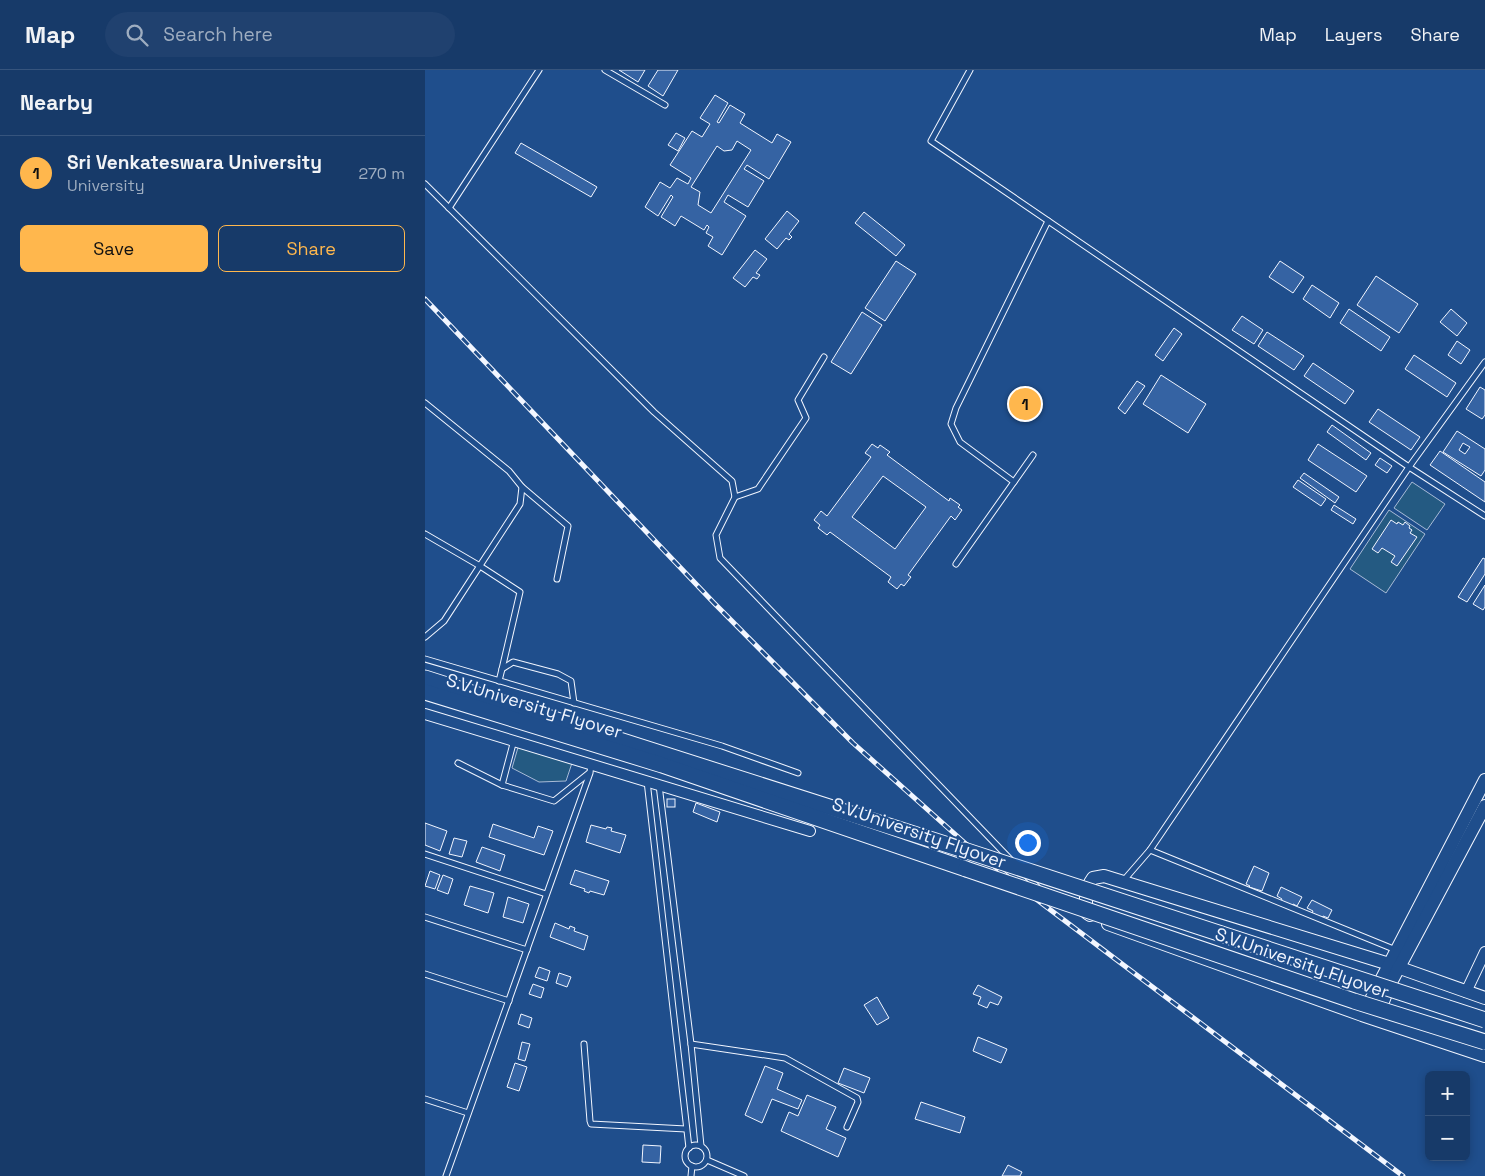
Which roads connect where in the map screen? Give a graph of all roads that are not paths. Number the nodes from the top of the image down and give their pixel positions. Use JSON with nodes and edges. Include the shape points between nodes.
{"nodes":[{"id":1,"x":539,"y":70,"type":"edge"},
{"id":2,"x":605,"y":70,"type":"edge"},
{"id":3,"x":969,"y":70,"type":"edge"},
{"id":4,"x":665,"y":105,"type":"dead end"},
{"id":5,"x":425,"y":184,"type":"edge"},
{"id":6,"x":449,"y":208,"type":"junction"},
{"id":7,"x":1048,"y":221,"type":"junction"},
{"id":8,"x":824,"y":357,"type":"dead end"},
{"id":9,"x":1485,"y":362,"type":"edge"},
{"id":10,"x":425,"y":403,"type":"edge"},
{"id":11,"x":1033,"y":455,"type":"dead end"},
{"id":12,"x":1409,"y":467,"type":"junction"},
{"id":13,"x":1014,"y":482,"type":"junction"},
{"id":14,"x":522,"y":487,"type":"junction"},
{"id":15,"x":735,"y":497,"type":"junction"},
{"id":16,"x":1485,"y":516,"type":"edge"},
{"id":17,"x":425,"y":534,"type":"edge"},
{"id":18,"x":956,"y":564,"type":"dead end"},
{"id":19,"x":480,"y":566,"type":"junction"},
{"id":20,"x":557,"y":579,"type":"dead end"},
{"id":21,"x":425,"y":637,"type":"edge"},
{"id":22,"x":425,"y":659,"type":"edge"},
{"id":23,"x":502,"y":669,"type":"junction"},
{"id":24,"x":425,"y":678,"type":"edge"},
{"id":25,"x":499,"y":681,"type":"junction"},
{"id":26,"x":425,"y":692,"type":"edge"},
{"id":27,"x":574,"y":703,"type":"junction"},
{"id":28,"x":425,"y":714,"type":"edge"},
{"id":29,"x":513,"y":740,"type":"junction"},
{"id":30,"x":458,"y":763,"type":"dead end"},
{"id":31,"x":590,"y":768,"type":"junction"},
{"id":32,"x":799,"y":773,"type":"dead end"},
{"id":33,"x":1485,"y":780,"type":"edge"},
{"id":34,"x":647,"y":781,"type":"junction"},
{"id":35,"x":659,"y":784,"type":"junction"},
{"id":36,"x":502,"y":785,"type":"junction"},
{"id":37,"x":1485,"y":806,"type":"edge"},
{"id":38,"x":810,"y":831,"type":"dead end"},
{"id":39,"x":1149,"y":850,"type":"junction"},
{"id":40,"x":425,"y":854,"type":"edge"},
{"id":41,"x":1124,"y":881,"type":"junction"},
{"id":42,"x":547,"y":894,"type":"junction"},
{"id":43,"x":1087,"y":912,"type":"junction"},
{"id":44,"x":425,"y":917,"type":"edge"},
{"id":45,"x":527,"y":950,"type":"junction"},
{"id":46,"x":1396,"y":950,"type":"junction"},
{"id":47,"x":1485,"y":952,"type":"edge"},
{"id":48,"x":1394,"y":965,"type":"junction"},
{"id":49,"x":425,"y":974,"type":"edge"},
{"id":50,"x":1384,"y":984,"type":"junction"},
{"id":51,"x":1466,"y":992,"type":"junction"},
{"id":52,"x":1485,"y":998,"type":"edge"},
{"id":53,"x":509,"y":1001,"type":"junction"},
{"id":54,"x":1362,"y":1015,"type":"junction"},
{"id":55,"x":1376,"y":1020,"type":"junction"},
{"id":56,"x":1485,"y":1020,"type":"edge"},
{"id":57,"x":1485,"y":1042,"type":"edge"},
{"id":58,"x":583,"y":1044,"type":"dead end"},
{"id":59,"x":691,"y":1044,"type":"junction"},
{"id":60,"x":1485,"y":1056,"type":"edge"},
{"id":61,"x":425,"y":1099,"type":"edge"},
{"id":62,"x":468,"y":1113,"type":"junction"},
{"id":63,"x":847,"y":1127,"type":"dead end"},
{"id":64,"x":687,"y":1130,"type":"junction"},
{"id":65,"x":701,"y":1146,"type":"junction"},
{"id":66,"x":689,"y":1148,"type":"junction"},
{"id":67,"x":707,"y":1160,"type":"junction"},
{"id":68,"x":692,"y":1166,"type":"junction"},
{"id":69,"x":446,"y":1176,"type":"edge"},
{"id":70,"x":691,"y":1176,"type":"edge"},
{"id":71,"x":744,"y":1176,"type":"edge"}],
"edges":[{"from":1,"to":6,"type":"lane"},
{"from":2,"to":4,"type":"lane"},
{"from":3,"to":7,"type":"lane","via":[[931,141]]},
{"from":5,"to":6,"type":"lane"},
{"from":6,"to":15,"type":"lane","via":[[654,412],[732,482]]},
{"from":7,"to":12,"type":"lane"},
{"from":7,"to":13,"type":"lane","via":[[955,408],[951,424],[960,442]]},
{"from":8,"to":15,"type":"lane","via":[[798,400],[805,418],[758,488]]},
{"from":9,"to":12,"type":"lane"},
{"from":10,"to":14,"type":"lane","via":[[509,471]]},
{"from":11,"to":13,"type":"lane"},
{"from":12,"to":16,"type":"lane"},
{"from":12,"to":39,"type":"lane"},
{"from":13,"to":18,"type":"lane"},
{"from":14,"to":19,"type":"lane","via":[[520,504]]},
{"from":14,"to":20,"type":"lane","via":[[568,526]]},
{"from":15,"to":43,"type":"lane","via":[[716,535],[720,558],[1046,896],[1062,905]]},
{"from":17,"to":19,"type":"lane"},
{"from":19,"to":21,"type":"lane","via":[[444,621]]},
{"from":19,"to":23,"type":"lane","via":[[520,592]]},
{"from":22,"to":25,"type":"lane"},
{"from":23,"to":25,"type":"lane"},
{"from":23,"to":27,"type":"lane","via":[[513,662],[558,674],[571,681]]},
{"from":24,"to":56,"type":"main road","name":"S.V.University Flyover","bridge":true},
{"from":25,"to":27,"type":"lane"},
{"from":26,"to":57,"type":"main road","name":"S.V.University Flyover","bridge":true,"via":[[662,765],[1344,998]]},
{"from":27,"to":32,"type":"lane","via":[[722,746]]},
{"from":28,"to":29,"type":"street"},
{"from":29,"to":31,"type":"street"},
{"from":29,"to":36,"type":"lane"},
{"from":30,"to":36,"type":"lane"},
{"from":31,"to":34,"type":"street"},
{"from":31,"to":36,"type":"lane","via":[[554,801]]},
{"from":31,"to":42,"type":"lane"},
{"from":33,"to":46,"type":"street"},
{"from":34,"to":35,"type":"street"},
{"from":34,"to":64,"type":"lane"},
{"from":35,"to":38,"type":"street"},
{"from":35,"to":59,"type":"lane"},
{"from":37,"to":48,"type":"street"},
{"from":39,"to":41,"type":"lane"},
{"from":39,"to":46,"type":"lane"},
{"from":40,"to":42,"type":"lane"},
{"from":41,"to":43,"type":"street","via":[[1104,876],[1093,878],[1085,899]]},
{"from":41,"to":48,"type":"street"},
{"from":42,"to":45,"type":"lane"},
{"from":43,"to":54,"type":"street","via":[[1099,921],[1137,936]]},
{"from":44,"to":45,"type":"lane"},
{"from":45,"to":53,"type":"lane"},
{"from":46,"to":48,"type":"street"},
{"from":47,"to":51,"type":"street"},
{"from":48,"to":50,"type":"street"},
{"from":48,"to":51,"type":"street"},
{"from":49,"to":53,"type":"lane"},
{"from":50,"to":54,"type":"street"},
{"from":50,"to":55,"type":"street"},
{"from":51,"to":52,"type":"street"},
{"from":53,"to":62,"type":"lane"},
{"from":54,"to":55,"type":"street"},
{"from":55,"to":60,"type":"street"},
{"from":58,"to":64,"type":"lane","via":[[591,1124]]},
{"from":59,"to":63,"type":"lane","via":[[788,1059],[857,1098]]},
{"from":59,"to":65,"type":"lane"},
{"from":61,"to":62,"type":"lane"},
{"from":62,"to":69,"type":"lane"},
{"from":64,"to":66,"type":"lane"},
{"from":65,"to":66,"type":"lane"},
{"from":65,"to":67,"type":"lane","via":[[707,1152]]},
{"from":66,"to":68,"type":"lane","via":[[685,1158]]},
{"from":67,"to":68,"type":"lane","via":[[702,1166]]},
{"from":67,"to":71,"type":"lane"},
{"from":68,"to":70,"type":"lane"}]}
